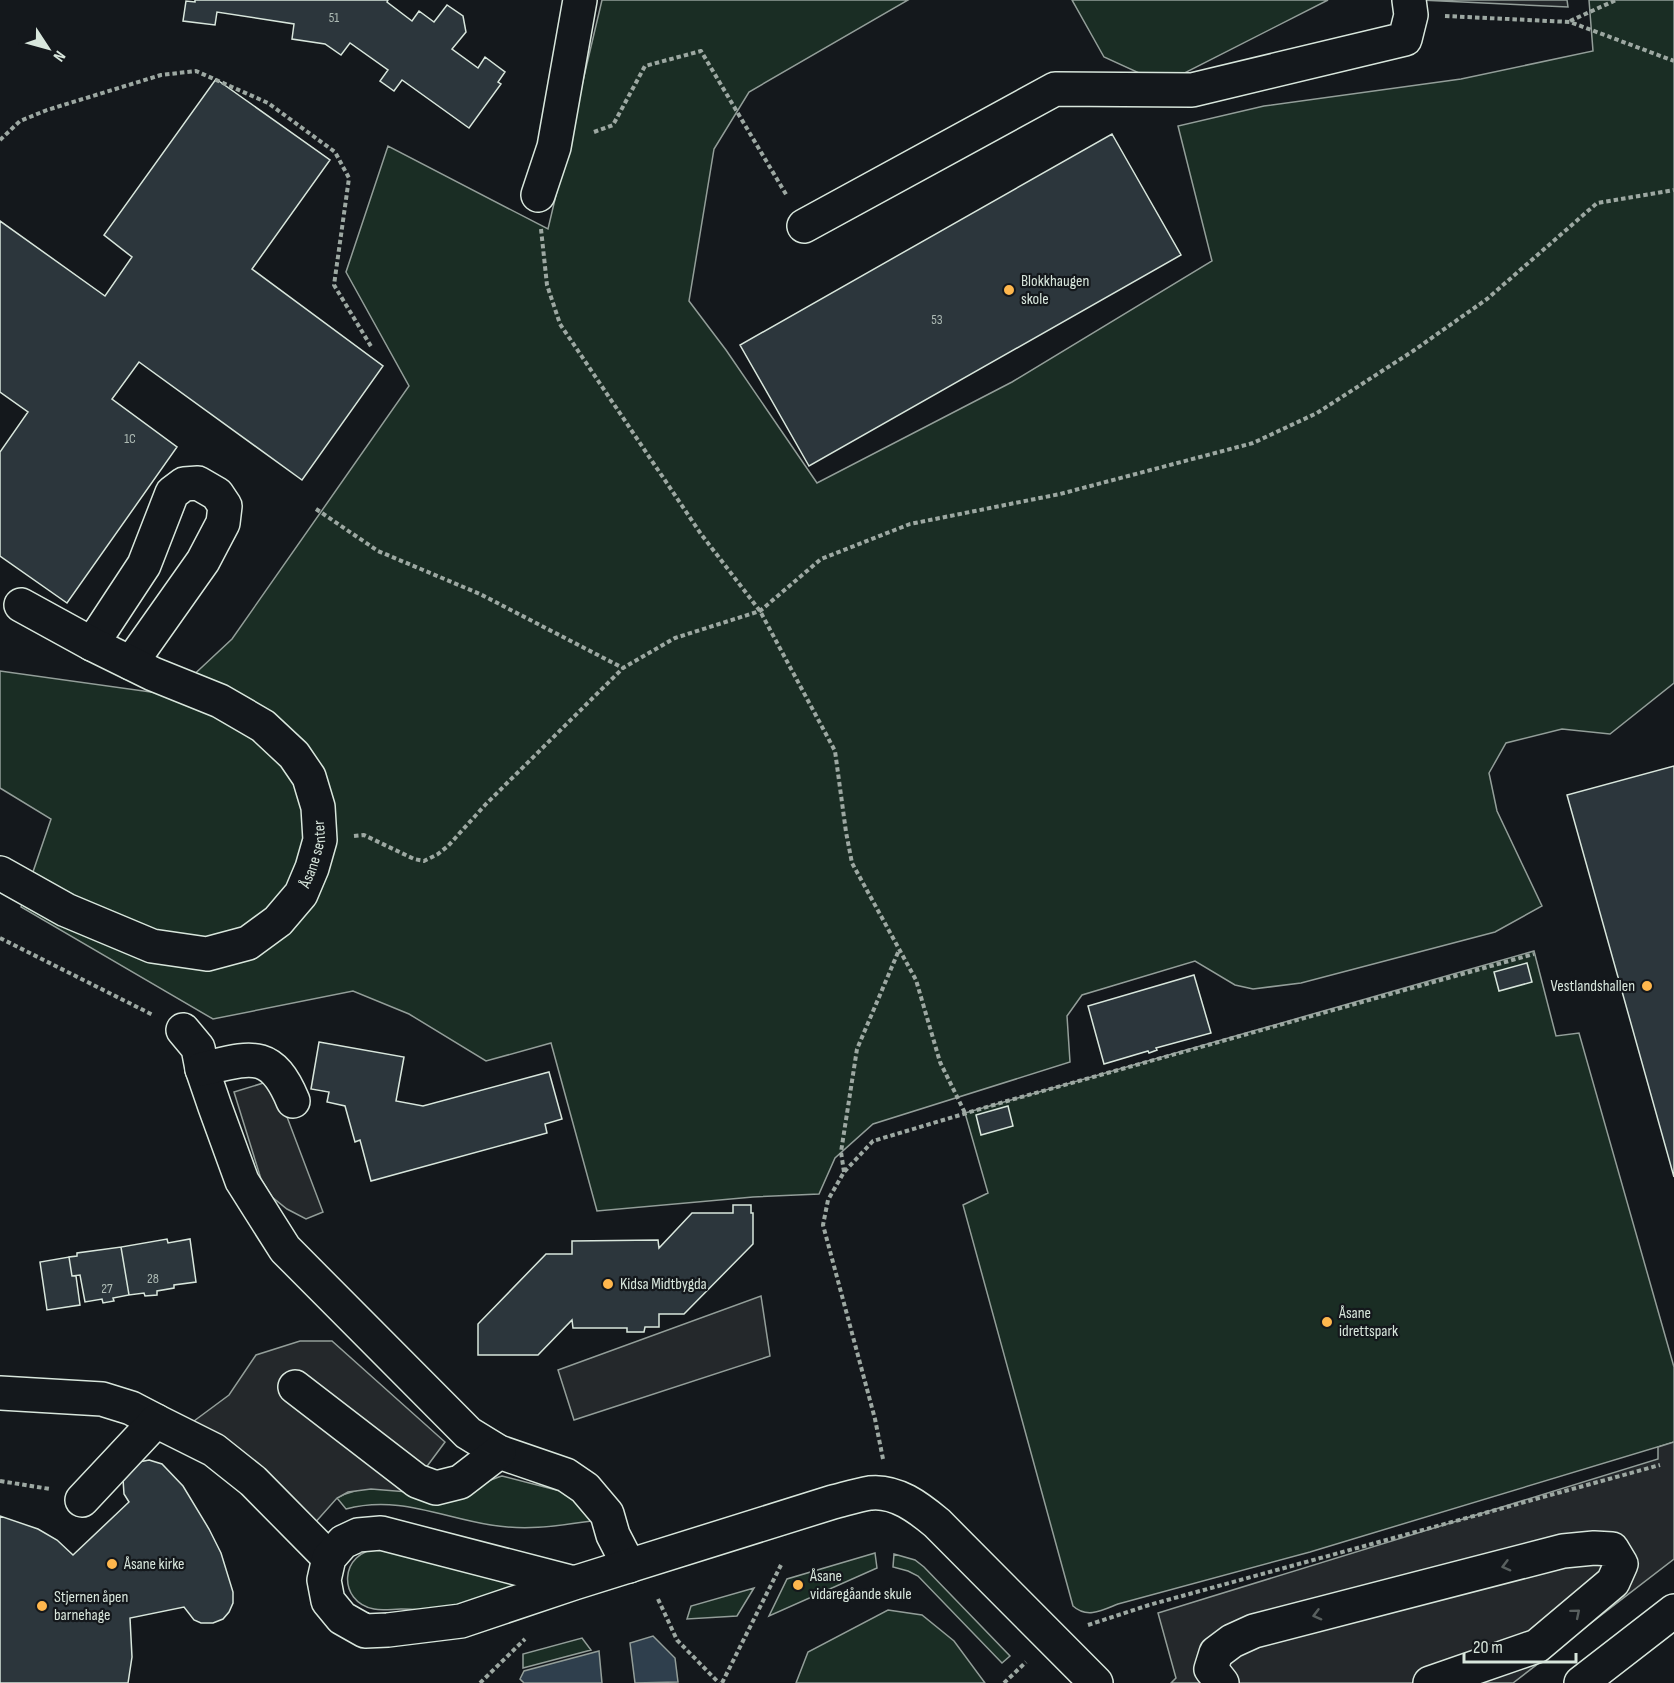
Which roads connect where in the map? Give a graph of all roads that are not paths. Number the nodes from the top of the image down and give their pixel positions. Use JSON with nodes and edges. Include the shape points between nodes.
{"nodes":[{"id":1,"x":580,"y":0,"type":"edge"},
{"id":2,"x":1410,"y":7,"type":"edge"},
{"id":3,"x":538,"y":195,"type":"road end"},
{"id":4,"x":804,"y":226,"type":"road end"},
{"id":5,"x":21,"y":605,"type":"dead end"},
{"id":6,"x":92,"y":644,"type":"junction"},
{"id":7,"x":131,"y":663,"type":"junction"},
{"id":8,"x":0,"y":873,"type":"edge"},
{"id":9,"x":183,"y":1030,"type":"road end"},
{"id":10,"x":202,"y":1069,"type":"junction"},
{"id":11,"x":293,"y":1101,"type":"dead end"},
{"id":12,"x":295,"y":1387,"type":"dead end"},
{"id":13,"x":0,"y":1393,"type":"edge"},
{"id":14,"x":156,"y":1420,"type":"junction"},
{"id":15,"x":499,"y":1452,"type":"junction"},
{"id":16,"x":82,"y":1500,"type":"road end"},
{"id":17,"x":329,"y":1558,"type":"junction"},
{"id":18,"x":629,"y":1566,"type":"junction"},
{"id":19,"x":574,"y":1583,"type":"junction"},
{"id":20,"x":1674,"y":1611,"type":"edge"},
{"id":21,"x":1096,"y":1683,"type":"edge"},
{"id":22,"x":1222,"y":1683,"type":"edge"},
{"id":23,"x":1430,"y":1683,"type":"edge"},
{"id":24,"x":1581,"y":1683,"type":"edge"}],
"edges":[{"from":1,"to":3,"type":"street","via":[[554,147]]},
{"from":2,"to":4,"type":"street","via":[[1405,39],[1192,90],[1055,89]]},
{"from":5,"to":6,"type":"street","name":"Åsane senter"},
{"from":6,"to":7,"type":"street","name":"Åsane senter"},
{"from":6,"to":7,"type":"street","via":[[144,565],[172,494],[184,484],[198,483],[217,494],[225,506],[223,523],[203,561]]},
{"from":7,"to":8,"type":"street","name":"Åsane senter","via":[[220,701],[262,726],[294,755],[309,777],[318,807],[320,840],[301,894],[278,921],[248,943],[207,954],[152,946],[66,910]]},
{"from":9,"to":10,"type":"street","via":[[198,1048]]},
{"from":10,"to":11,"type":"street","via":[[238,1061],[262,1061],[276,1070]]},
{"from":10,"to":15,"type":"street","via":[[242,1181],[285,1249],[468,1433]]},
{"from":12,"to":15,"type":"street","via":[[417,1481],[436,1488],[460,1482]]},
{"from":13,"to":14,"type":"street","via":[[102,1399]]},
{"from":14,"to":16,"type":"street"},
{"from":14,"to":17,"type":"street","via":[[214,1450],[253,1481]]},
{"from":15,"to":18,"type":"street","via":[[566,1475],[585,1488],[607,1514]]},
{"from":17,"to":19,"type":"street","via":[[343,1542],[358,1535],[381,1533]]},
{"from":17,"to":19,"type":"street","via":[[324,1580],[328,1601],[342,1618],[365,1630],[461,1621]]},
{"from":18,"to":19,"type":"street"},
{"from":18,"to":21,"type":"street","via":[[833,1502],[872,1493],[901,1498],[920,1509],[962,1546]]},
{"from":20,"to":24,"type":"street"},
{"from":23,"to":22,"type":"street","one_way":true,"via":[[1538,1646],[1613,1582],[1622,1564],[1612,1549],[1563,1551],[1254,1631],[1216,1653],[1211,1668]]}]}
